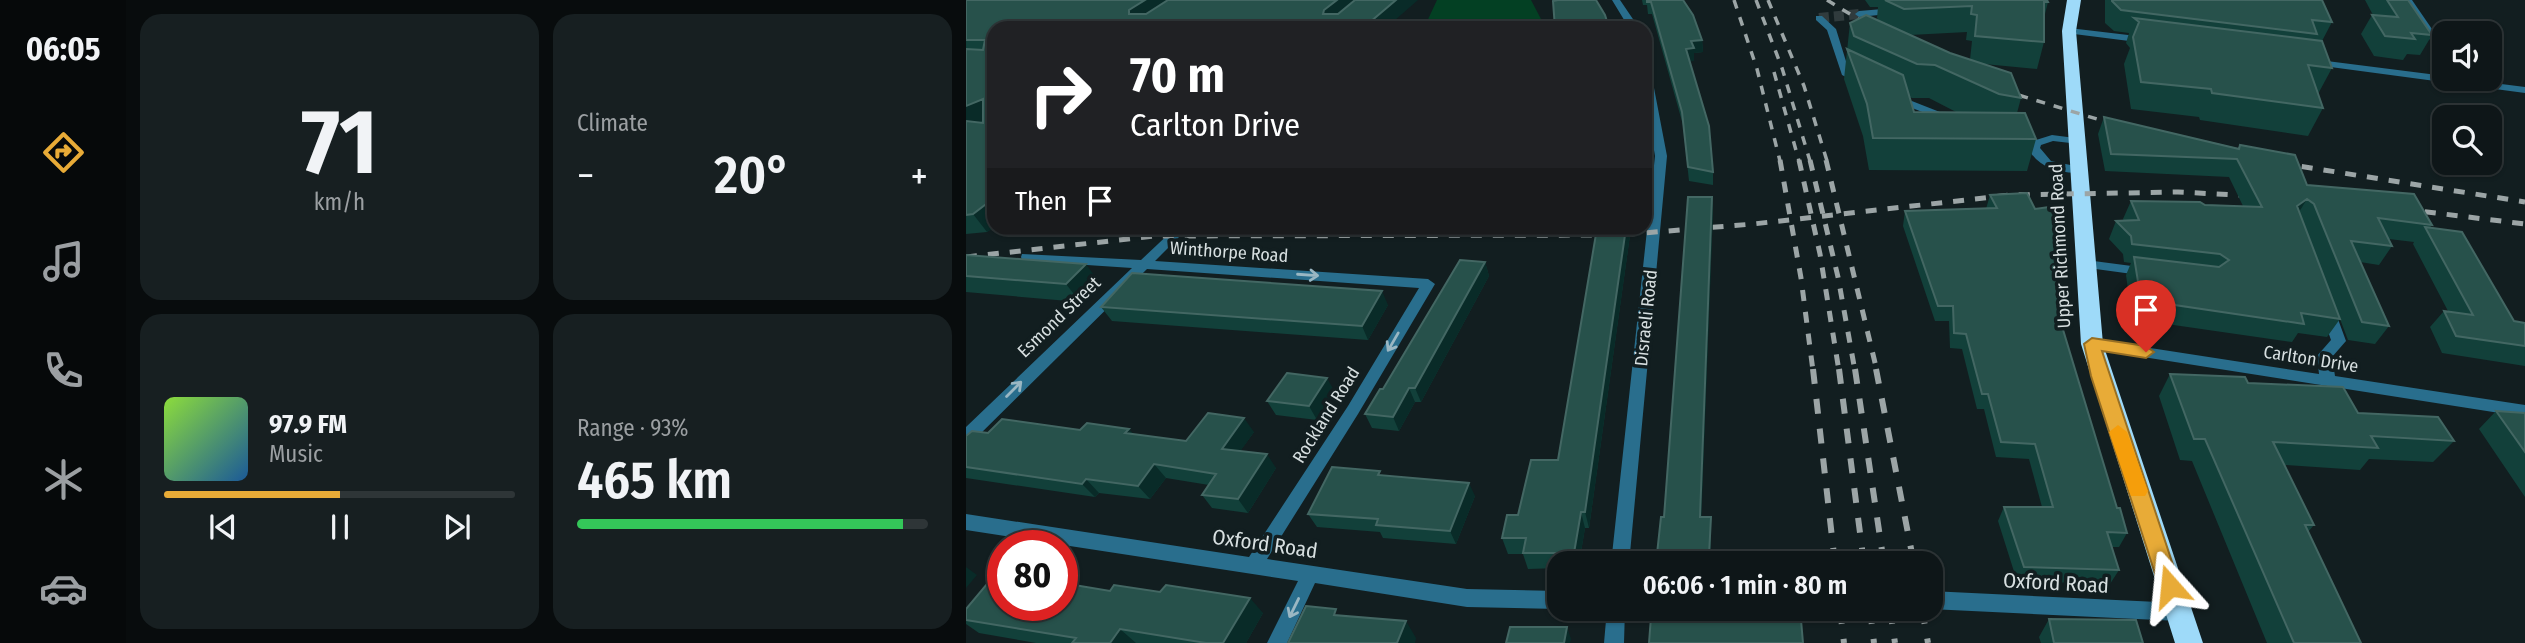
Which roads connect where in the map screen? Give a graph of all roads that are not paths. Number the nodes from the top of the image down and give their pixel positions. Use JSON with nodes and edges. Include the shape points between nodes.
{"nodes":[{"id":1,"x":1616,"y":0,"type":"edge"},
{"id":2,"x":2073,"y":0,"type":"edge"},
{"id":3,"x":2408,"y":0,"type":"edge"},
{"id":4,"x":1908,"y":10,"type":"edge"},
{"id":5,"x":1859,"y":15,"type":"tunnel mouth"},
{"id":6,"x":1819,"y":18,"type":"dead end"},
{"id":7,"x":1630,"y":21,"type":"edge"},
{"id":8,"x":2069,"y":31,"type":"junction"},
{"id":9,"x":2432,"y":36,"type":"edge"},
{"id":10,"x":2154,"y":42,"type":"edge"},
{"id":11,"x":2296,"y":60,"type":"edge"},
{"id":12,"x":2432,"y":77,"type":"edge"},
{"id":13,"x":2502,"y":86,"type":"edge"},
{"id":14,"x":2525,"y":90,"type":"edge"},
{"id":15,"x":1652,"y":106,"type":"edge"},
{"id":16,"x":1958,"y":123,"type":"edge"},
{"id":17,"x":2009,"y":138,"type":"edge"},
{"id":18,"x":2078,"y":141,"type":"junction"},
{"id":19,"x":2036,"y":143,"type":"junction"},
{"id":20,"x":2081,"y":170,"type":"junction"},
{"id":21,"x":1652,"y":196,"type":"edge"},
{"id":22,"x":1174,"y":235,"type":"edge"},
{"id":23,"x":1648,"y":235,"type":"edge"},
{"id":24,"x":1027,"y":257,"type":"edge"},
{"id":25,"x":1142,"y":263,"type":"junction"},
{"id":26,"x":2086,"y":264,"type":"junction"},
{"id":27,"x":2157,"y":273,"type":"edge"},
{"id":28,"x":1428,"y":284,"type":"joint"},
{"id":29,"x":2325,"y":302,"type":"edge"},
{"id":30,"x":2092,"y":344,"type":"junction"},
{"id":31,"x":2328,"y":380,"type":"junction"},
{"id":32,"x":2525,"y":411,"type":"edge"},
{"id":33,"x":966,"y":437,"type":"edge"},
{"id":34,"x":966,"y":522,"type":"edge"},
{"id":35,"x":1621,"y":551,"type":"edge"},
{"id":36,"x":1254,"y":565,"type":"junction"},
{"id":37,"x":1311,"y":573,"type":"junction"},
{"id":38,"x":1547,"y":600,"type":"edge"},
{"id":39,"x":1943,"y":600,"type":"edge"},
{"id":40,"x":2179,"y":612,"type":"junction"},
{"id":41,"x":1615,"y":621,"type":"edge"},
{"id":42,"x":1277,"y":643,"type":"edge"},
{"id":43,"x":1614,"y":643,"type":"edge"},
{"id":44,"x":2189,"y":643,"type":"edge"}],
"edges":[{"from":1,"to":7,"type":"street"},
{"from":2,"to":8,"type":"highway","name":"Upper Richmond Road"},
{"from":3,"to":9,"type":"street"},
{"from":4,"to":5,"type":"street"},
{"from":6,"to":16,"type":"street","via":[[1831,29],[1845,73]]},
{"from":8,"to":10,"type":"street"},
{"from":8,"to":18,"type":"highway","name":"Upper Richmond Road"},
{"from":11,"to":12,"type":"street"},
{"from":13,"to":14,"type":"street"},
{"from":15,"to":21,"type":"street","name":"Disraeli Road","via":[[1661,156]]},
{"from":17,"to":19,"type":"street"},
{"from":18,"to":19,"type":"street","via":[[2052,138]]},
{"from":18,"to":20,"type":"highway","name":"Upper Richmond Road"},
{"from":19,"to":20,"type":"street","via":[[2039,159]]},
{"from":20,"to":26,"type":"highway","name":"Upper Richmond Road"},
{"from":22,"to":25,"type":"street","name":"Esmond Street"},
{"from":23,"to":35,"type":"street","name":"Disraeli Road"},
{"from":24,"to":25,"type":"street","name":"Winthorpe Road"},
{"from":25,"to":28,"type":"street","name":"Winthorpe Road","one_way":true},
{"from":33,"to":25,"type":"street","name":"Esmond Street","one_way":true},
{"from":26,"to":27,"type":"street"},
{"from":26,"to":30,"type":"highway","name":"Upper Richmond Road"},
{"from":28,"to":36,"type":"street","name":"Rockland Road","one_way":true},
{"from":29,"to":31,"type":"street","via":[[2339,341],[2324,356]]},
{"from":30,"to":31,"type":"street","name":"Carlton Drive"},
{"from":30,"to":40,"type":"highway","name":"Upper Richmond Road"},
{"from":31,"to":32,"type":"street","name":"Carlton Drive"},
{"from":34,"to":36,"type":"street","name":"Oxford Road"},
{"from":36,"to":37,"type":"street","name":"Oxford Road"},
{"from":37,"to":38,"type":"street","name":"Oxford Road","via":[[1467,598]]},
{"from":37,"to":42,"type":"street","one_way":true},
{"from":39,"to":40,"type":"street","name":"Oxford Road"},
{"from":40,"to":44,"type":"highway","name":"Upper Richmond Road"},
{"from":41,"to":43,"type":"street"}]}
